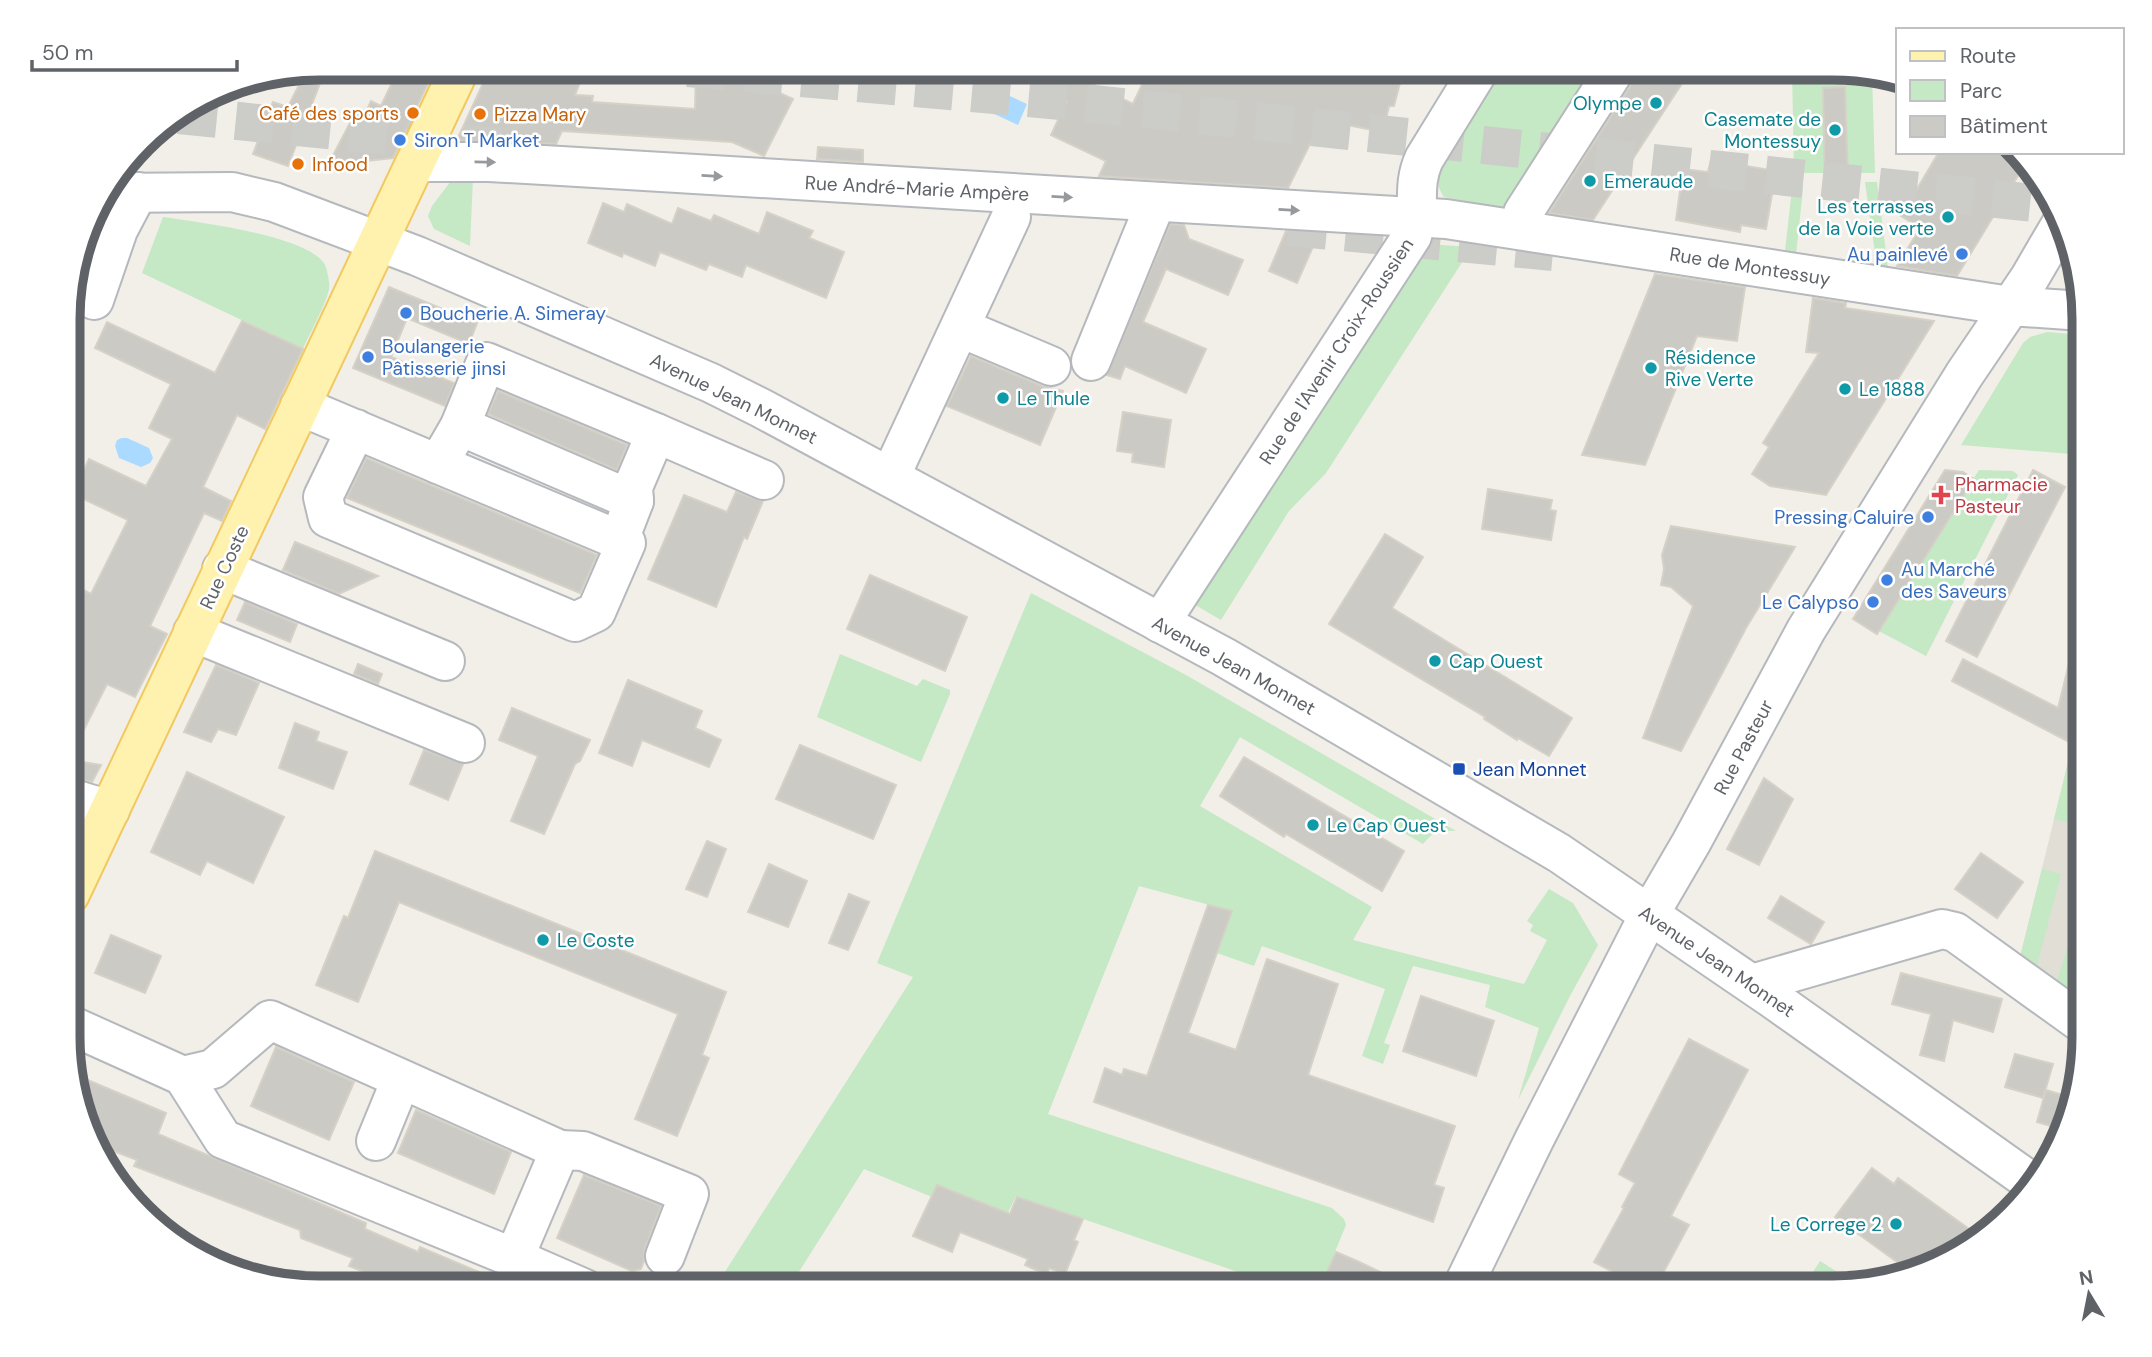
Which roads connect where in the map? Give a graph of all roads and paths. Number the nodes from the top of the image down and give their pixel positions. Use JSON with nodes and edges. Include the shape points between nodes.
{"nodes":[{"id":1,"x":455,"y":80,"type":"edge"},
{"id":2,"x":1472,"y":80,"type":"edge"},
{"id":3,"x":1608,"y":80,"type":"edge"},
{"id":4,"x":417,"y":162,"type":"junction"},
{"id":5,"x":122,"y":192,"type":"edge"},
{"id":6,"x":1156,"y":202,"type":"junction"},
{"id":7,"x":1523,"y":213,"type":"dead end"},
{"id":8,"x":1011,"y":217,"type":"dead end"},
{"id":9,"x":1418,"y":218,"type":"junction"},
{"id":10,"x":2055,"y":234,"type":"edge"},
{"id":11,"x":380,"y":242,"type":"junction"},
{"id":12,"x":94,"y":300,"type":"dead end"},
{"id":13,"x":2010,"y":306,"type":"junction"},
{"id":14,"x":2071,"y":310,"type":"edge"},
{"id":15,"x":961,"y":328,"type":"junction"},
{"id":16,"x":1091,"y":361,"type":"dead end"},
{"id":17,"x":1051,"y":366,"type":"dead end"},
{"id":18,"x":300,"y":406,"type":"junction"},
{"id":19,"x":460,"y":426,"type":"junction"},
{"id":20,"x":356,"y":429,"type":"junction"},
{"id":21,"x":656,"y":433,"type":"junction"},
{"id":22,"x":438,"y":464,"type":"junction"},
{"id":23,"x":890,"y":477,"type":"junction"},
{"id":24,"x":764,"y":480,"type":"dead end"},
{"id":25,"x":634,"y":500,"type":"junction"},
{"id":26,"x":619,"y":540,"type":"junction"},
{"id":27,"x":222,"y":569,"type":"junction"},
{"id":28,"x":1160,"y":623,"type":"junction"},
{"id":29,"x":193,"y":632,"type":"junction"},
{"id":30,"x":445,"y":661,"type":"dead end"},
{"id":31,"x":465,"y":743,"type":"dead end"},
{"id":32,"x":80,"y":801,"type":"edge"},
{"id":33,"x":110,"y":810,"type":"junction"},
{"id":34,"x":80,"y":873,"type":"edge"},
{"id":35,"x":1649,"y":915,"type":"junction"},
{"id":36,"x":1752,"y":984,"type":"junction"},
{"id":37,"x":2071,"y":1015,"type":"edge"},
{"id":38,"x":80,"y":1030,"type":"edge"},
{"id":39,"x":183,"y":1076,"type":"junction"},
{"id":40,"x":401,"y":1080,"type":"junction"},
{"id":41,"x":376,"y":1142,"type":"dead end"},
{"id":42,"x":560,"y":1150,"type":"junction"},
{"id":43,"x":2025,"y":1178,"type":"edge"},
{"id":44,"x":665,"y":1256,"type":"dead end"},
{"id":45,"x":514,"y":1258,"type":"junction"},
{"id":46,"x":555,"y":1276,"type":"edge"},
{"id":47,"x":1468,"y":1276,"type":"edge"}],
"edges":[{"from":1,"to":4,"type":"main road","name":"Rue Coste"},
{"from":2,"to":9,"type":"street","name":"Rue de l'Avenir Croix-Roussien","via":[[1417,174]]},
{"from":3,"to":7,"type":"street"},
{"from":4,"to":6,"type":"street","name":"Rue André-Marie Ampère","one_way":true,"via":[[501,162]]},
{"from":4,"to":11,"type":"main road","name":"Rue Coste"},
{"from":5,"to":11,"type":"street","name":"Avenue Jean Monnet","via":[[232,192],[274,202]]},
{"from":5,"to":12,"type":"street","via":[[118,230]]},
{"from":6,"to":9,"type":"street","name":"Rue André-Marie Ampère","one_way":true},
{"from":6,"to":16,"type":"street"},
{"from":8,"to":15,"type":"street"},
{"from":9,"to":13,"type":"street","name":"Rue de Montessuy","via":[[1484,224]]},
{"from":9,"to":28,"type":"street","name":"Rue de l'Avenir Croix-Roussien","via":[[1412,236]]},
{"from":10,"to":13,"type":"street","name":"Rue Pasteur"},
{"from":11,"to":18,"type":"main road","name":"Rue Coste"},
{"from":11,"to":23,"type":"street","name":"Avenue Jean Monnet","via":[[711,383]]},
{"from":13,"to":14,"type":"street","name":"Rue de Montessuy"},
{"from":13,"to":35,"type":"street","name":"Rue Pasteur","via":[[1806,630]]},
{"from":15,"to":17,"type":"street"},
{"from":15,"to":23,"type":"street"},
{"from":18,"to":20,"type":"street"},
{"from":18,"to":27,"type":"main road","name":"Rue Coste"},
{"from":19,"to":21,"type":"street","via":[[486,362]]},
{"from":19,"to":22,"type":"street"},
{"from":19,"to":25,"type":"street"},
{"from":20,"to":22,"type":"street"},
{"from":20,"to":26,"type":"street","via":[[323,497],[328,518],[575,622],[596,612],[626,543]]},
{"from":21,"to":24,"type":"street"},
{"from":21,"to":25,"type":"street","via":[[633,487]]},
{"from":22,"to":26,"type":"street"},
{"from":23,"to":28,"type":"street","name":"Avenue Jean Monnet"},
{"from":25,"to":26,"type":"street"},
{"from":27,"to":29,"type":"main road","name":"Rue Coste"},
{"from":27,"to":30,"type":"street"},
{"from":28,"to":35,"type":"street","name":"Avenue Jean Monnet","via":[[1559,853]]},
{"from":29,"to":31,"type":"street"},
{"from":29,"to":33,"type":"main road","name":"Rue Coste"},
{"from":32,"to":33,"type":"street"},
{"from":33,"to":34,"type":"main road","name":"Rue Coste"},
{"from":35,"to":36,"type":"street","name":"Avenue Jean Monnet"},
{"from":35,"to":47,"type":"street","name":"Rue Pasteur"},
{"from":36,"to":37,"type":"street","via":[[1942,929],[1955,932]]},
{"from":36,"to":43,"type":"street","name":"Avenue Jean Monnet"},
{"from":38,"to":39,"type":"street"},
{"from":39,"to":40,"type":"street","via":[[213,1069],[270,1020]]},
{"from":39,"to":45,"type":"street","via":[[223,1139]]},
{"from":40,"to":41,"type":"street"},
{"from":40,"to":42,"type":"street"},
{"from":42,"to":44,"type":"street","via":[[583,1151],[689,1194]]},
{"from":42,"to":45,"type":"street"},
{"from":45,"to":46,"type":"street"}]}
